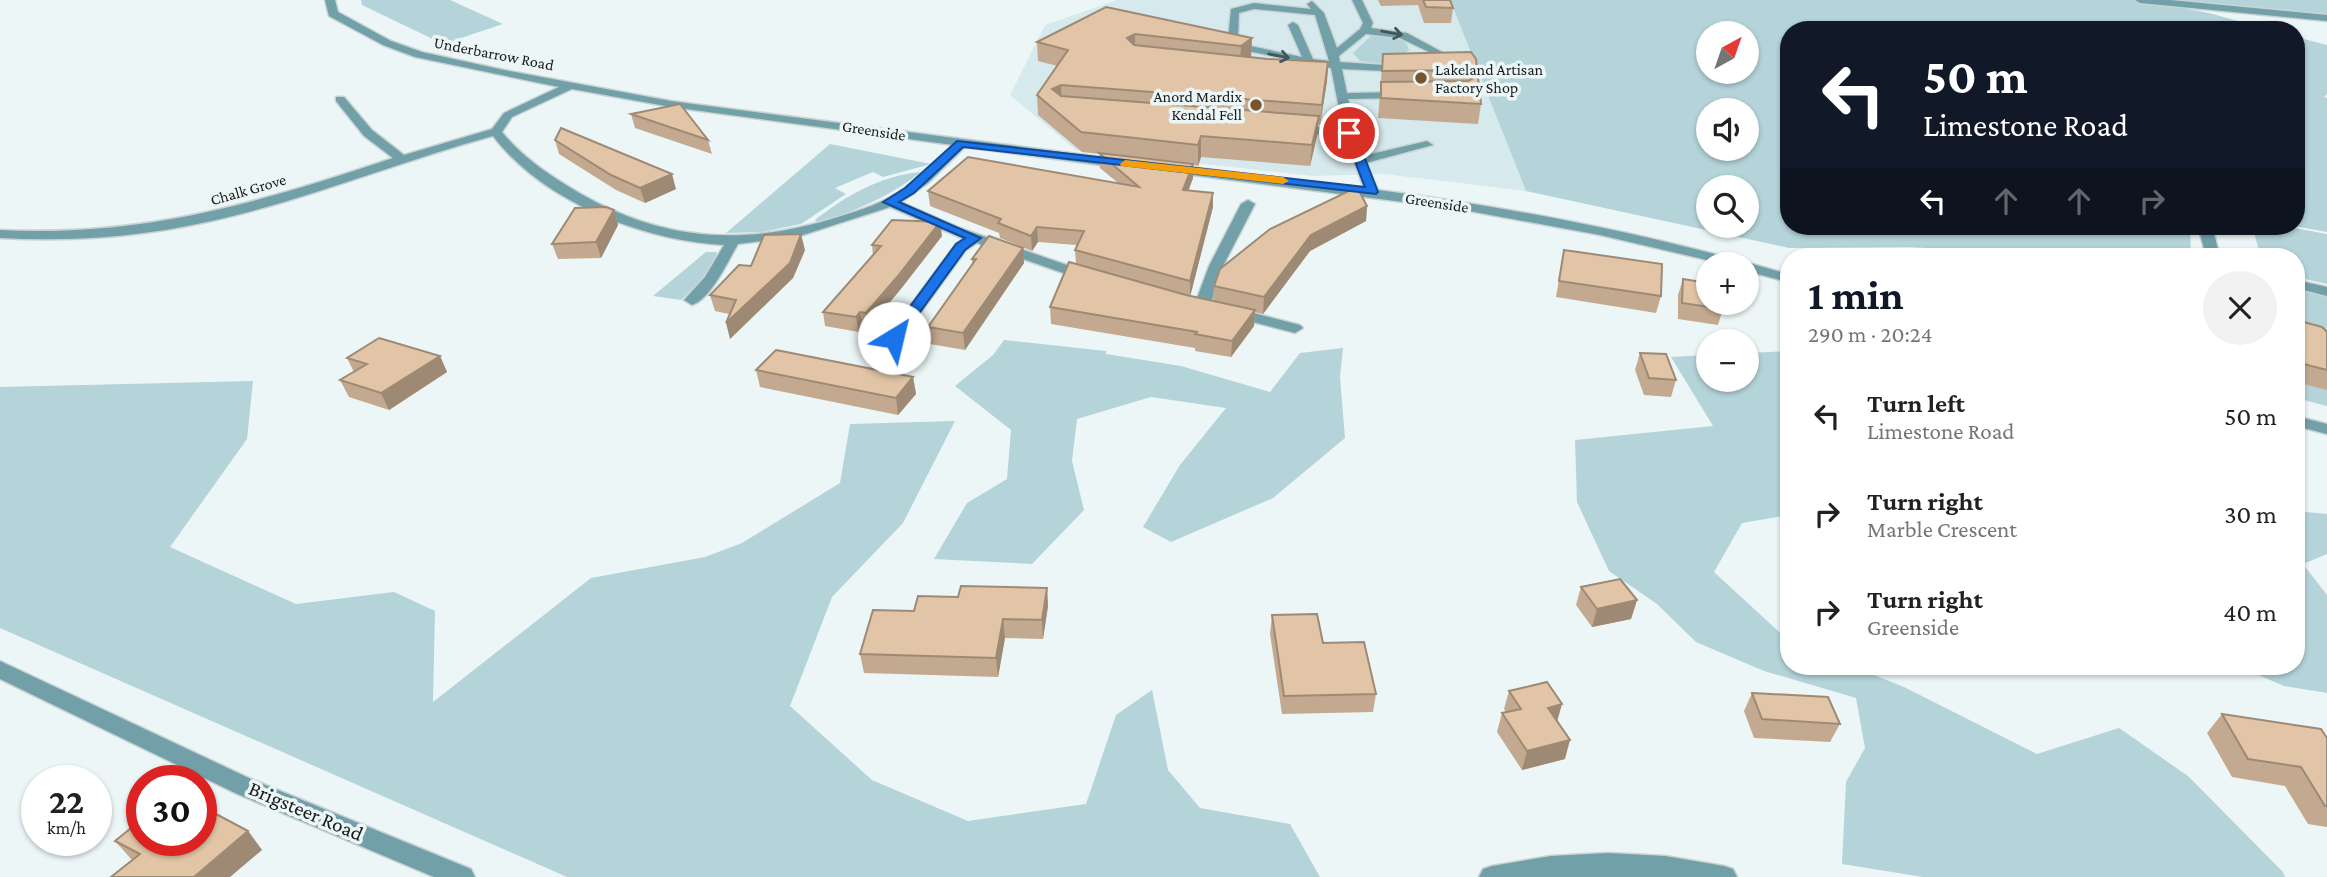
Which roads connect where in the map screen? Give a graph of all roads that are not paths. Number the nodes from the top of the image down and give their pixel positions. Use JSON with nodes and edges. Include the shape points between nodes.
{"nodes":[{"id":1,"x":330,"y":0,"type":"edge"},
{"id":2,"x":1302,"y":0,"type":"edge"},
{"id":3,"x":1357,"y":0,"type":"edge"},
{"id":4,"x":2140,"y":0,"type":"edge"},
{"id":5,"x":1320,"y":13,"type":"junction"},
{"id":6,"x":2327,"y":18,"type":"edge"},
{"id":7,"x":1293,"y":25,"type":"dead end"},
{"id":8,"x":1364,"y":31,"type":"junction"},
{"id":9,"x":1333,"y":59,"type":"junction"},
{"id":10,"x":1309,"y":61,"type":"junction"},
{"id":11,"x":1304,"y":74,"type":"edge"},
{"id":12,"x":1339,"y":76,"type":"junction"},
{"id":13,"x":573,"y":84,"type":"junction"},
{"id":14,"x":1414,"y":95,"type":"edge"},
{"id":15,"x":1343,"y":96,"type":"junction"},
{"id":16,"x":340,"y":99,"type":"dead end"},
{"id":17,"x":671,"y":104,"type":"joint"},
{"id":18,"x":1281,"y":128,"type":"edge"},
{"id":19,"x":496,"y":132,"type":"junction"},
{"id":20,"x":1349,"y":133,"type":"junction"},
{"id":21,"x":961,"y":144,"type":"junction"},
{"id":22,"x":1427,"y":145,"type":"dead end"},
{"id":23,"x":401,"y":158,"type":"junction"},
{"id":24,"x":1360,"y":161,"type":"junction"},
{"id":25,"x":1132,"y":164,"type":"edge"},
{"id":26,"x":1159,"y":167,"type":"edge"},
{"id":27,"x":1372,"y":192,"type":"junction"},
{"id":28,"x":889,"y":202,"type":"junction"},
{"id":29,"x":1248,"y":204,"type":"dead end"},
{"id":30,"x":0,"y":234,"type":"edge"},
{"id":31,"x":975,"y":238,"type":"junction"},
{"id":32,"x":733,"y":242,"type":"junction"},
{"id":33,"x":1696,"y":254,"type":"edge"},
{"id":34,"x":1759,"y":270,"type":"edge"},
{"id":35,"x":1780,"y":276,"type":"edge"},
{"id":36,"x":1104,"y":281,"type":"edge"},
{"id":37,"x":2305,"y":286,"type":"edge"},
{"id":38,"x":2327,"y":292,"type":"edge"},
{"id":39,"x":692,"y":300,"type":"dead end"},
{"id":40,"x":1295,"y":328,"type":"dead end"},
{"id":41,"x":894,"y":338,"type":"dead end"},
{"id":42,"x":2305,"y":423,"type":"edge"},
{"id":43,"x":2327,"y":429,"type":"edge"},
{"id":44,"x":0,"y":668,"type":"edge"},
{"id":45,"x":462,"y":877,"type":"edge"},
{"id":46,"x":1492,"y":877,"type":"edge"},
{"id":47,"x":1724,"y":877,"type":"edge"}],
"edges":[{"from":1,"to":13,"type":"street","name":"Underbarrow Road","via":[[333,14],[419,55]]},
{"from":2,"to":5,"type":"street"},
{"from":3,"to":8,"type":"street","via":[[1368,23]]},
{"from":4,"to":6,"type":"street"},
{"from":5,"to":9,"type":"street"},
{"from":5,"to":10,"type":"street","one_way":true,"via":[[1254,6],[1234,10],[1237,46]]},
{"from":7,"to":10,"type":"street"},
{"from":8,"to":9,"type":"street"},
{"from":8,"to":9,"type":"street","one_way":true,"via":[[1416,38],[1439,53],[1431,64],[1409,68]]},
{"from":9,"to":10,"type":"street"},
{"from":9,"to":12,"type":"street"},
{"from":11,"to":12,"type":"street"},
{"from":12,"to":15,"type":"street"},
{"from":13,"to":17,"type":"street","name":"Underbarrow Road"},
{"from":13,"to":19,"type":"street","via":[[508,115]]},
{"from":14,"to":15,"type":"street"},
{"from":15,"to":20,"type":"street"},
{"from":16,"to":23,"type":"street","via":[[368,133]]},
{"from":17,"to":21,"type":"street","name":"Greenside"},
{"from":18,"to":20,"type":"street"},
{"from":19,"to":23,"type":"street","name":"Chalk Grove"},
{"from":19,"to":32,"type":"street","via":[[509,151],[575,196],[618,218],[668,236]]},
{"from":20,"to":24,"type":"street"},
{"from":21,"to":25,"type":"street","name":"Greenside"},
{"from":21,"to":28,"type":"street","via":[[909,191]]},
{"from":22,"to":24,"type":"street"},
{"from":23,"to":30,"type":"street","name":"Chalk Grove","via":[[260,205],[187,222],[85,234]]},
{"from":24,"to":27,"type":"street"},
{"from":26,"to":27,"type":"street","name":"Greenside"},
{"from":27,"to":33,"type":"street","name":"Greenside","via":[[1535,218]]},
{"from":28,"to":31,"type":"street"},
{"from":28,"to":32,"type":"street","via":[[813,230]]},
{"from":29,"to":40,"type":"street","via":[[1196,304]]},
{"from":31,"to":36,"type":"street"},
{"from":31,"to":41,"type":"street","via":[[961,247]]},
{"from":32,"to":39,"type":"street"},
{"from":34,"to":35,"type":"street"},
{"from":37,"to":38,"type":"street"},
{"from":42,"to":43,"type":"street"},
{"from":44,"to":45,"type":"street","name":"Brigsteer Road","via":[[243,786]]},
{"from":46,"to":47,"type":"street","via":[[1543,866],[1631,863]]}]}
